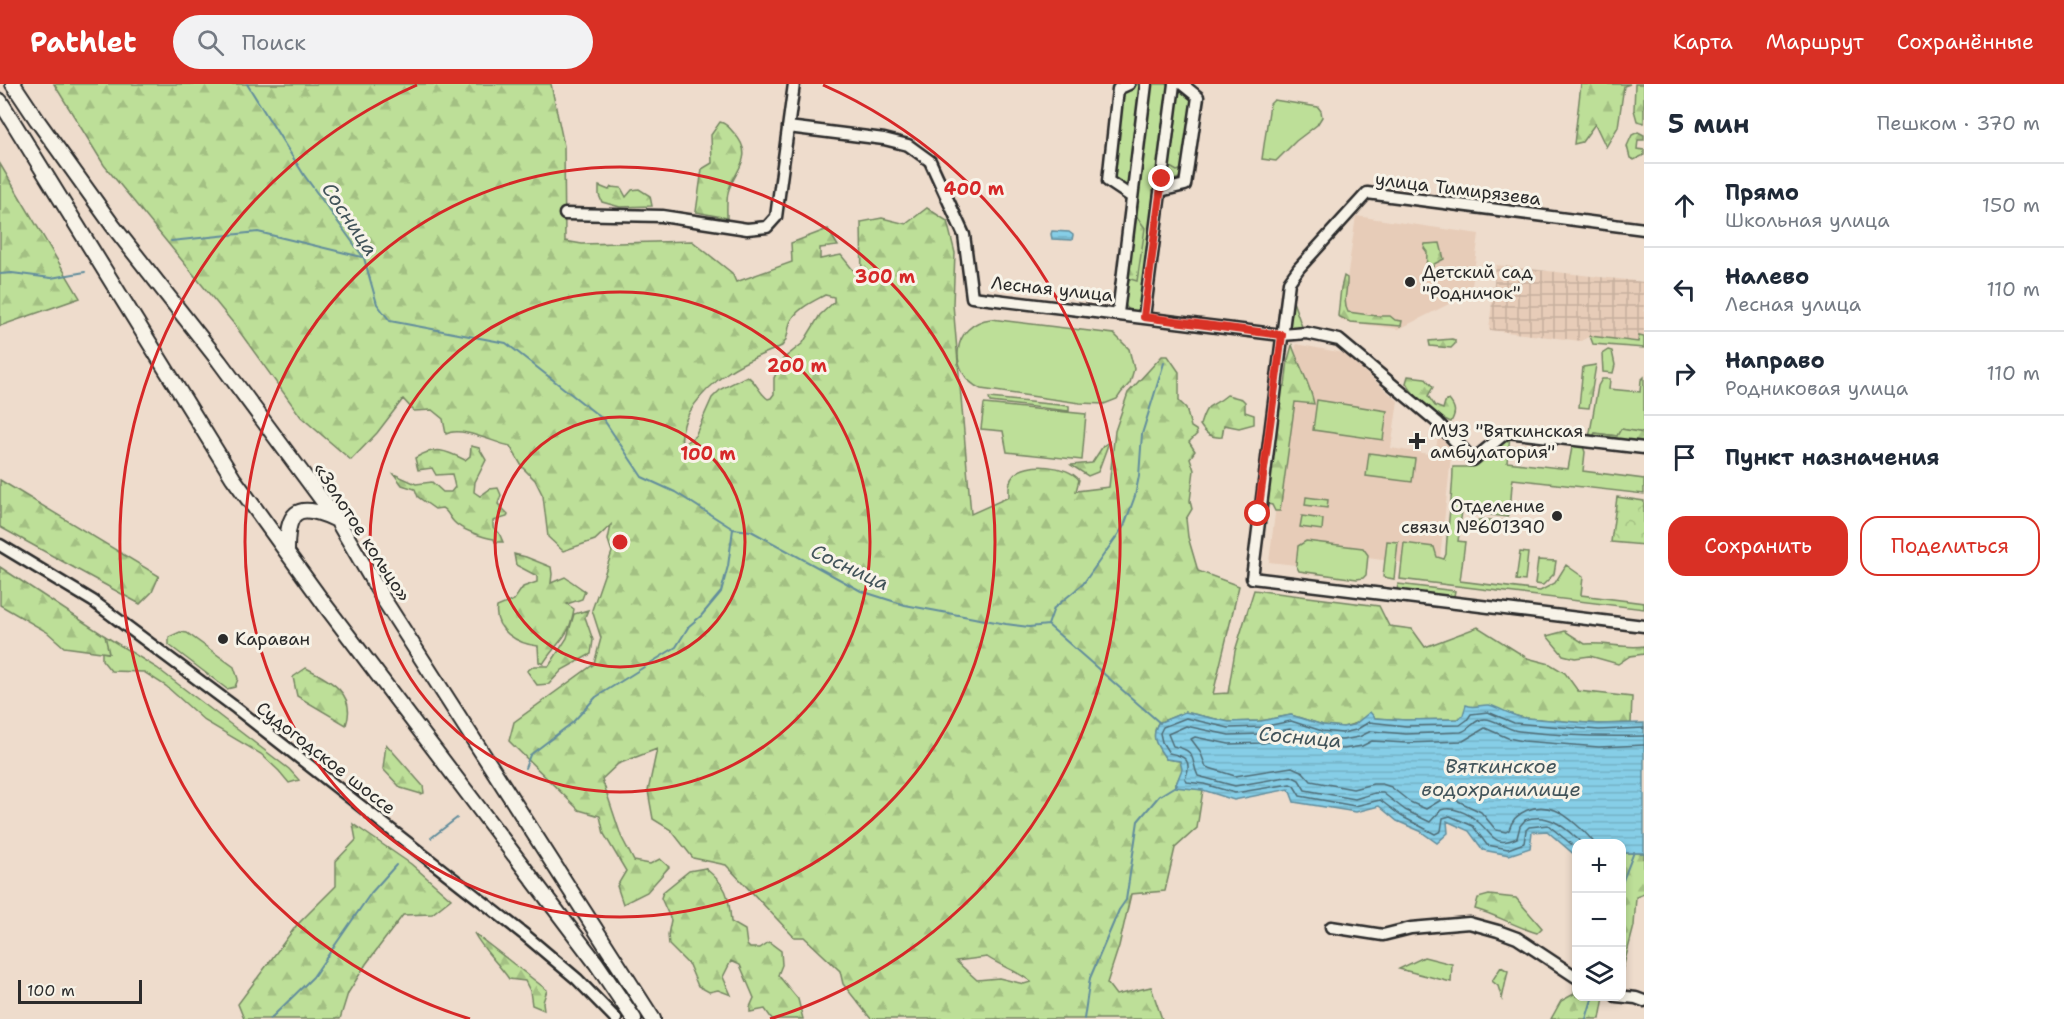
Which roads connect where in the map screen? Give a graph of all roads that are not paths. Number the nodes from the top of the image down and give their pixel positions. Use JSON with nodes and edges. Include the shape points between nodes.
{"nodes":[{"id":1,"x":13,"y":84,"type":"edge"},
{"id":2,"x":794,"y":84,"type":"edge"},
{"id":3,"x":1129,"y":84,"type":"edge"},
{"id":4,"x":1146,"y":84,"type":"edge"},
{"id":5,"x":1174,"y":84,"type":"edge"},
{"id":6,"x":1182,"y":84,"type":"edge"},
{"id":7,"x":0,"y":101,"type":"edge"},
{"id":8,"x":788,"y":127,"type":"junction"},
{"id":9,"x":1160,"y":191,"type":"junction"},
{"id":10,"x":1132,"y":196,"type":"junction"},
{"id":11,"x":565,"y":214,"type":"dead end"},
{"id":12,"x":1644,"y":229,"type":"edge"},
{"id":13,"x":1118,"y":313,"type":"junction"},
{"id":14,"x":1144,"y":317,"type":"junction"},
{"id":15,"x":1282,"y":335,"type":"junction"},
{"id":16,"x":1644,"y":448,"type":"edge"},
{"id":17,"x":337,"y":520,"type":"junction"},
{"id":18,"x":0,"y":545,"type":"edge"},
{"id":19,"x":287,"y":552,"type":"junction"},
{"id":20,"x":1644,"y":626,"type":"edge"},
{"id":21,"x":1331,"y":927,"type":"dead end"},
{"id":22,"x":1572,"y":974,"type":"edge"},
{"id":23,"x":1626,"y":997,"type":"edge"},
{"id":24,"x":1644,"y":1001,"type":"edge"},
{"id":25,"x":615,"y":1019,"type":"edge"},
{"id":26,"x":634,"y":1019,"type":"edge"},
{"id":27,"x":653,"y":1019,"type":"edge"}],
"edges":[{"from":1,"to":17,"type":"main road","name":"«Золотое кольцо»","via":[[113,226]]},
{"from":2,"to":8,"type":"street"},
{"from":3,"to":10,"type":"street","via":[[1118,89],[1108,181]]},
{"from":4,"to":10,"type":"street"},
{"from":5,"to":9,"type":"street"},
{"from":6,"to":9,"type":"street","via":[[1198,97],[1185,185]]},
{"from":7,"to":19,"type":"main road","via":[[233,478]]},
{"from":8,"to":11,"type":"street","via":[[776,217],[767,227],[747,229],[662,216]]},
{"from":8,"to":13,"type":"street","name":"Лесная улица","via":[[884,139],[909,145],[930,161],[964,235],[972,297]]},
{"from":9,"to":14,"type":"street"},
{"from":10,"to":13,"type":"street"},
{"from":12,"to":15,"type":"street","name":"улица Тимирязева","via":[[1367,193],[1289,282]]},
{"from":13,"to":14,"type":"street","name":"Лесная улица"},
{"from":14,"to":15,"type":"street","name":"Лесная улица"},
{"from":15,"to":16,"type":"street","name":"Лесная улица","via":[[1307,333],[1339,340],[1437,422],[1473,460],[1507,432]]},
{"from":15,"to":20,"type":"street","via":[[1251,578]]},
{"from":17,"to":19,"type":"main road","via":[[316,511],[295,515],[288,524]]},
{"from":17,"to":27,"type":"main road","name":"«Золотое кольцо»","via":[[384,600]]},
{"from":18,"to":25,"type":"street","name":"Судогодское шоссе","via":[[93,601],[236,708],[525,935],[577,979]]},
{"from":19,"to":26,"type":"main road"},
{"from":21,"to":22,"type":"street","via":[[1383,935],[1469,923],[1517,938]]},
{"from":23,"to":24,"type":"street"}]}
